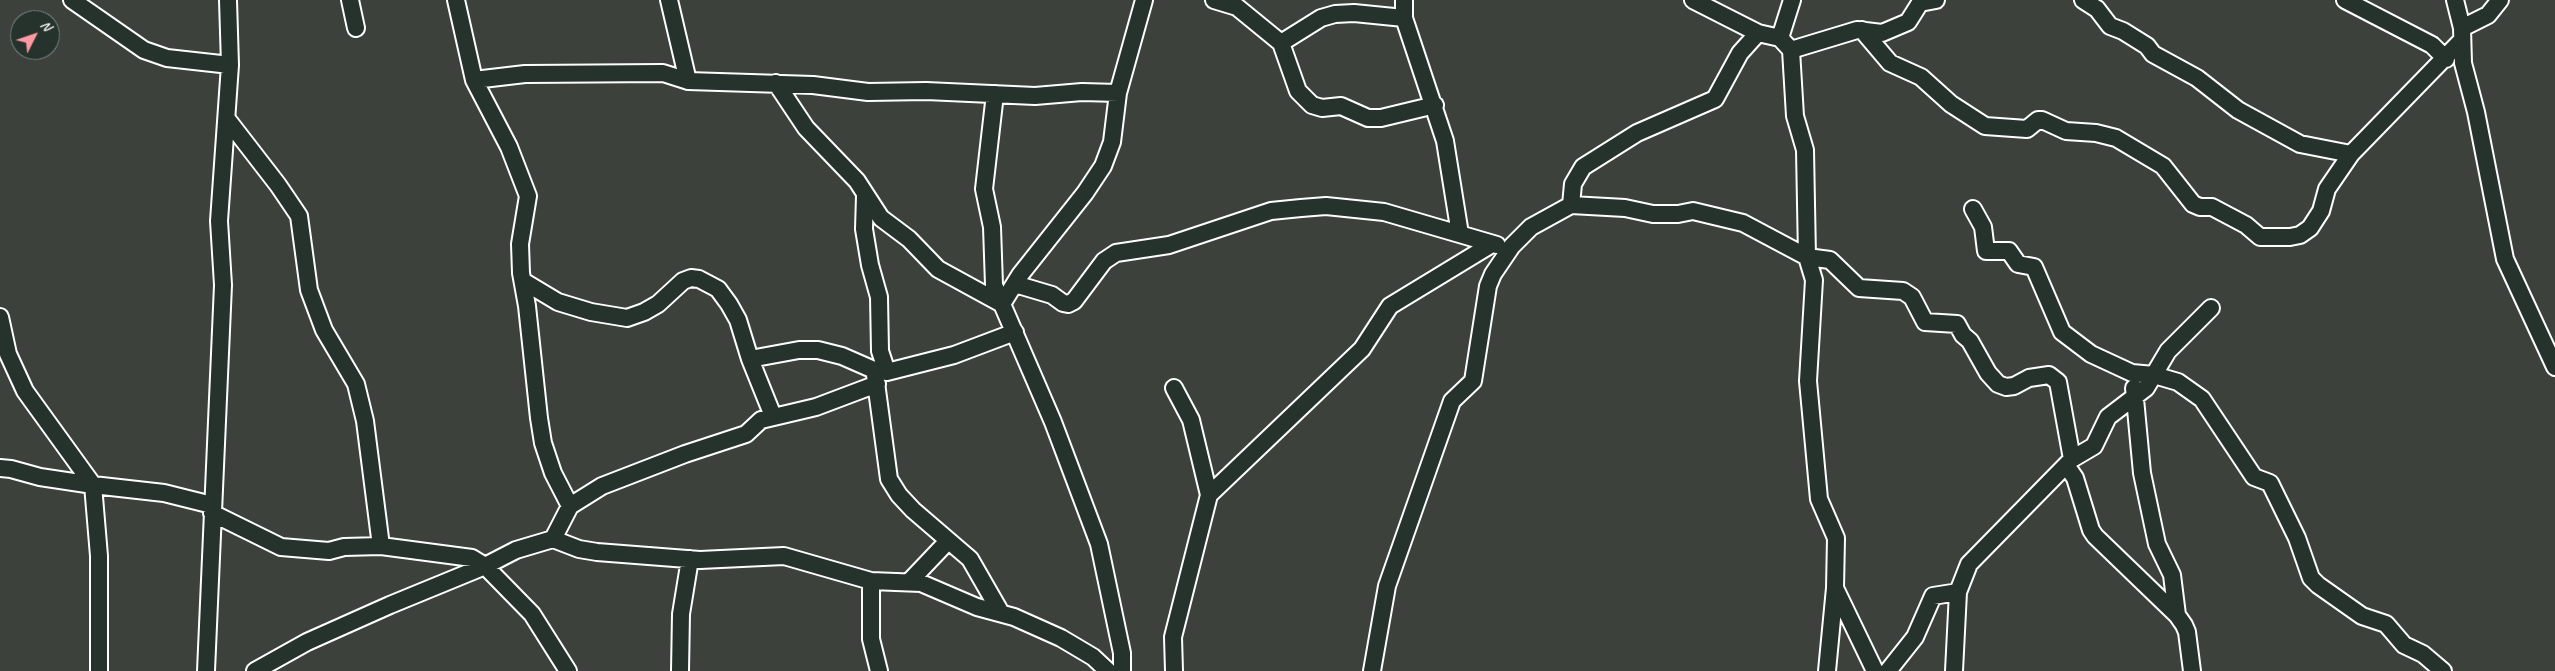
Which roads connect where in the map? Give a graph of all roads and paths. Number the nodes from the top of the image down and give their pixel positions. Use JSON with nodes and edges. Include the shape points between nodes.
{"nodes":[{"id":1,"x":72,"y":0,"type":"edge"},
{"id":2,"x":228,"y":0,"type":"edge"},
{"id":3,"x":350,"y":0,"type":"edge"},
{"id":4,"x":456,"y":0,"type":"edge"},
{"id":5,"x":669,"y":0,"type":"edge"},
{"id":6,"x":1144,"y":0,"type":"edge"},
{"id":7,"x":1214,"y":0,"type":"edge"},
{"id":8,"x":1404,"y":0,"type":"edge"},
{"id":9,"x":1693,"y":0,"type":"edge"},
{"id":10,"x":1792,"y":0,"type":"edge"},
{"id":11,"x":1936,"y":0,"type":"edge"},
{"id":12,"x":2083,"y":0,"type":"edge"},
{"id":13,"x":2345,"y":0,"type":"edge"},
{"id":14,"x":2455,"y":0,"type":"edge"},
{"id":15,"x":2500,"y":0,"type":"edge"},
{"id":16,"x":1404,"y":18,"type":"junction"},
{"id":17,"x":356,"y":28,"type":"dead end"},
{"id":18,"x":1862,"y":30,"type":"junction"},
{"id":19,"x":1758,"y":33,"type":"junction"},
{"id":20,"x":2461,"y":34,"type":"junction"},
{"id":21,"x":1281,"y":42,"type":"junction"},
{"id":22,"x":1786,"y":44,"type":"junction"},
{"id":23,"x":2446,"y":59,"type":"junction"},
{"id":24,"x":230,"y":65,"type":"junction"},
{"id":25,"x":474,"y":80,"type":"junction"},
{"id":26,"x":688,"y":81,"type":"junction"},
{"id":27,"x":776,"y":83,"type":"junction"},
{"id":28,"x":1118,"y":93,"type":"junction"},
{"id":29,"x":994,"y":94,"type":"junction"},
{"id":30,"x":1435,"y":105,"type":"junction"},
{"id":31,"x":227,"y":119,"type":"junction"},
{"id":32,"x":2351,"y":154,"type":"junction"},
{"id":33,"x":865,"y":196,"type":"junction"},
{"id":34,"x":1571,"y":204,"type":"junction"},
{"id":35,"x":1973,"y":209,"type":"dead end"},
{"id":36,"x":1460,"y":234,"type":"junction"},
{"id":37,"x":1492,"y":244,"type":"junction"},
{"id":38,"x":1512,"y":246,"type":"junction"},
{"id":39,"x":1807,"y":257,"type":"junction"},
{"id":40,"x":523,"y":281,"type":"junction"},
{"id":41,"x":1015,"y":284,"type":"junction"},
{"id":42,"x":1002,"y":304,"type":"junction"},
{"id":43,"x":2211,"y":308,"type":"dead end"},
{"id":44,"x":0,"y":317,"type":"edge"},
{"id":45,"x":1015,"y":332,"type":"junction"},
{"id":46,"x":750,"y":359,"type":"junction"},
{"id":47,"x":2555,"y":367,"type":"edge"},
{"id":48,"x":2132,"y":373,"type":"junction"},
{"id":49,"x":879,"y":375,"type":"junction"},
{"id":50,"x":2154,"y":375,"type":"junction"},
{"id":51,"x":1174,"y":388,"type":"dead end"},
{"id":52,"x":2135,"y":397,"type":"junction"},
{"id":53,"x":773,"y":416,"type":"junction"},
{"id":54,"x":2069,"y":462,"type":"junction"},
{"id":55,"x":0,"y":468,"type":"edge"},
{"id":56,"x":93,"y":485,"type":"junction"},
{"id":57,"x":1209,"y":495,"type":"junction"},
{"id":58,"x":570,"y":506,"type":"junction"},
{"id":59,"x":212,"y":509,"type":"junction"},
{"id":60,"x":553,"y":539,"type":"junction"},
{"id":61,"x":948,"y":541,"type":"junction"},
{"id":62,"x":381,"y":546,"type":"junction"},
{"id":63,"x":690,"y":559,"type":"junction"},
{"id":64,"x":484,"y":566,"type":"junction"},
{"id":65,"x":871,"y":581,"type":"junction"},
{"id":66,"x":910,"y":581,"type":"junction"},
{"id":67,"x":1836,"y":588,"type":"junction"},
{"id":68,"x":1958,"y":592,"type":"junction"},
{"id":69,"x":1001,"y":614,"type":"junction"},
{"id":70,"x":2177,"y":615,"type":"junction"},
{"id":71,"x":99,"y":671,"type":"edge"},
{"id":72,"x":206,"y":671,"type":"edge"},
{"id":73,"x":255,"y":671,"type":"edge"},
{"id":74,"x":568,"y":671,"type":"edge"},
{"id":75,"x":680,"y":671,"type":"edge"},
{"id":76,"x":879,"y":671,"type":"edge"},
{"id":77,"x":1108,"y":671,"type":"edge"},
{"id":78,"x":1122,"y":671,"type":"edge"},
{"id":79,"x":1174,"y":671,"type":"edge"},
{"id":80,"x":1372,"y":671,"type":"edge"},
{"id":81,"x":1827,"y":671,"type":"edge"},
{"id":82,"x":1875,"y":671,"type":"edge"},
{"id":83,"x":1888,"y":671,"type":"edge"},
{"id":84,"x":1954,"y":671,"type":"edge"},
{"id":85,"x":2192,"y":671,"type":"edge"},
{"id":86,"x":2443,"y":671,"type":"edge"}],
"edges":[{"from":1,"to":24,"type":"street","via":[[144,50],[167,58]]},
{"from":2,"to":24,"type":"street"},
{"from":3,"to":17,"type":"street"},
{"from":4,"to":25,"type":"street"},
{"from":5,"to":26,"type":"street"},
{"from":6,"to":28,"type":"street"},
{"from":7,"to":21,"type":"street","via":[[1242,10]]},
{"from":8,"to":16,"type":"street"},
{"from":9,"to":19,"type":"street"},
{"from":10,"to":22,"type":"street"},
{"from":11,"to":18,"type":"street","via":[[1920,3],[1908,22],[1882,33]]},
{"from":12,"to":32,"type":"street","via":[[2097,8],[2110,26],[2196,78],[2238,110],[2300,144]]},
{"from":13,"to":23,"type":"street","via":[[2432,45]]},
{"from":14,"to":20,"type":"street"},
{"from":15,"to":20,"type":"street","via":[[2488,15]]},
{"from":16,"to":21,"type":"street","via":[[1335,14],[1321,18]]},
{"from":16,"to":30,"type":"street"},
{"from":18,"to":22,"type":"street"},
{"from":18,"to":32,"type":"street","via":[[1890,63],[1921,77],[1950,104],[1985,126],[2027,129],[2042,120],[2066,130],[2116,138],[2163,166],[2193,204],[2212,207],[2246,225],[2260,237],[2290,237],[2310,228],[2321,211],[2327,189]]},
{"from":19,"to":22,"type":"street"},
{"from":19,"to":34,"type":"street","via":[[1740,53],[1714,98],[1637,132],[1583,167],[1574,184]]},
{"from":20,"to":23,"type":"street"},
{"from":20,"to":47,"type":"street","via":[[2462,64],[2476,112],[2505,259]]},
{"from":21,"to":30,"type":"street","via":[[1298,91],[1312,104],[1322,108],[1342,106],[1368,118]]},
{"from":22,"to":39,"type":"street","via":[[1794,116],[1804,150]]},
{"from":23,"to":32,"type":"street"},
{"from":24,"to":31,"type":"street"},
{"from":25,"to":26,"type":"street","via":[[525,74],[663,73]]},
{"from":25,"to":40,"type":"street","via":[[509,148],[528,196],[520,244]]},
{"from":26,"to":27,"type":"street"},
{"from":27,"to":29,"type":"street","via":[[868,92]]},
{"from":27,"to":33,"type":"street","via":[[806,128],[857,181]]},
{"from":28,"to":29,"type":"street"},
{"from":28,"to":41,"type":"street","via":[[1112,142],[1103,166]]},
{"from":29,"to":42,"type":"street","via":[[984,189],[992,228],[994,285]]},
{"from":30,"to":36,"type":"street","via":[[1445,141]]},
{"from":31,"to":59,"type":"street","via":[[219,221],[223,285]]},
{"from":31,"to":62,"type":"street","via":[[298,216],[311,297],[324,330],[356,384],[365,422]]},
{"from":33,"to":42,"type":"street","via":[[881,218],[909,239],[938,269]]},
{"from":33,"to":49,"type":"street","via":[[864,229],[879,297]]},
{"from":34,"to":38,"type":"street","via":[[1537,222]]},
{"from":34,"to":39,"type":"street","via":[[1625,208],[1653,214],[1692,211],[1750,226]]},
{"from":35,"to":48,"type":"street","via":[[1983,227],[1986,252],[2009,251],[2018,264],[2034,267],[2062,332],[2092,354]]},
{"from":36,"to":37,"type":"street"},
{"from":36,"to":41,"type":"street","via":[[1384,212],[1326,206],[1286,210],[1169,245],[1116,253],[1104,261],[1074,301],[1068,304],[1052,295]]},
{"from":37,"to":38,"type":"street"},
{"from":37,"to":57,"type":"street","via":[[1390,306],[1362,349]]},
{"from":38,"to":80,"type":"street","via":[[1488,286],[1473,381],[1452,401],[1388,586]]},
{"from":39,"to":54,"type":"street","via":[[1830,260],[1859,288],[1898,290],[1908,294],[1925,322],[1954,322],[1998,384],[2006,387],[2035,376],[2050,375],[2054,378],[2060,390]]},
{"from":39,"to":67,"type":"street","via":[[1814,280],[1808,381],[1819,499],[1836,538]]},
{"from":40,"to":46,"type":"street","via":[[558,302],[627,318],[658,304],[691,278],[699,279],[718,290],[729,304],[738,320]]},
{"from":40,"to":58,"type":"street","via":[[543,443],[553,473]]},
{"from":41,"to":42,"type":"street"},
{"from":42,"to":45,"type":"street"},
{"from":43,"to":50,"type":"street","via":[[2168,351]]},
{"from":44,"to":56,"type":"street","via":[[8,354],[25,391]]},
{"from":45,"to":49,"type":"street","via":[[954,355]]},
{"from":45,"to":78,"type":"street","via":[[1099,544],[1122,653]]},
{"from":46,"to":49,"type":"street","via":[[818,350],[842,356]]},
{"from":46,"to":53,"type":"street"},
{"from":48,"to":50,"type":"street"},
{"from":48,"to":52,"type":"street"},
{"from":49,"to":53,"type":"street","via":[[816,407]]},
{"from":49,"to":61,"type":"street","via":[[889,479],[909,505]]},
{"from":50,"to":52,"type":"street"},
{"from":50,"to":86,"type":"street","via":[[2178,382],[2202,399],[2254,477],[2270,483],[2318,585],[2362,616],[2386,624],[2404,645],[2423,654]]},
{"from":51,"to":57,"type":"street","via":[[1191,420]]},
{"from":52,"to":54,"type":"street","via":[[2104,421],[2094,446]]},
{"from":52,"to":70,"type":"street","via":[[2142,473],[2157,544],[2172,575]]},
{"from":53,"to":58,"type":"street","via":[[761,420],[746,434],[602,486]]},
{"from":54,"to":68,"type":"street","via":[[1969,564]]},
{"from":54,"to":70,"type":"street","via":[[2095,536]]},
{"from":55,"to":56,"type":"street","via":[[12,468],[40,478]]},
{"from":56,"to":59,"type":"street","via":[[164,493]]},
{"from":56,"to":71,"type":"street","via":[[99,556]]},
{"from":57,"to":79,"type":"street","via":[[1173,637]]},
{"from":58,"to":60,"type":"street"},
{"from":59,"to":62,"type":"street","via":[[281,547],[329,551],[344,547]]},
{"from":59,"to":72,"type":"street"},
{"from":60,"to":63,"type":"street","via":[[597,552]]},
{"from":60,"to":64,"type":"street","via":[[516,550]]},
{"from":61,"to":66,"type":"street"},
{"from":61,"to":69,"type":"street","via":[[970,559]]},
{"from":62,"to":64,"type":"street","via":[[472,558]]},
{"from":63,"to":65,"type":"street","via":[[784,556]]},
{"from":63,"to":75,"type":"street","via":[[681,614]]},
{"from":64,"to":73,"type":"street","via":[[307,642]]},
{"from":64,"to":74,"type":"street","via":[[532,614]]},
{"from":65,"to":66,"type":"street"},
{"from":65,"to":76,"type":"street","via":[[871,639]]},
{"from":66,"to":69,"type":"street"},
{"from":67,"to":81,"type":"street"},
{"from":67,"to":82,"type":"street"},
{"from":68,"to":83,"type":"street","via":[[1934,596],[1915,637]]},
{"from":68,"to":84,"type":"street"},
{"from":69,"to":77,"type":"street","via":[[1061,638],[1093,657]]},
{"from":70,"to":85,"type":"street","via":[[2187,632]]}]}
